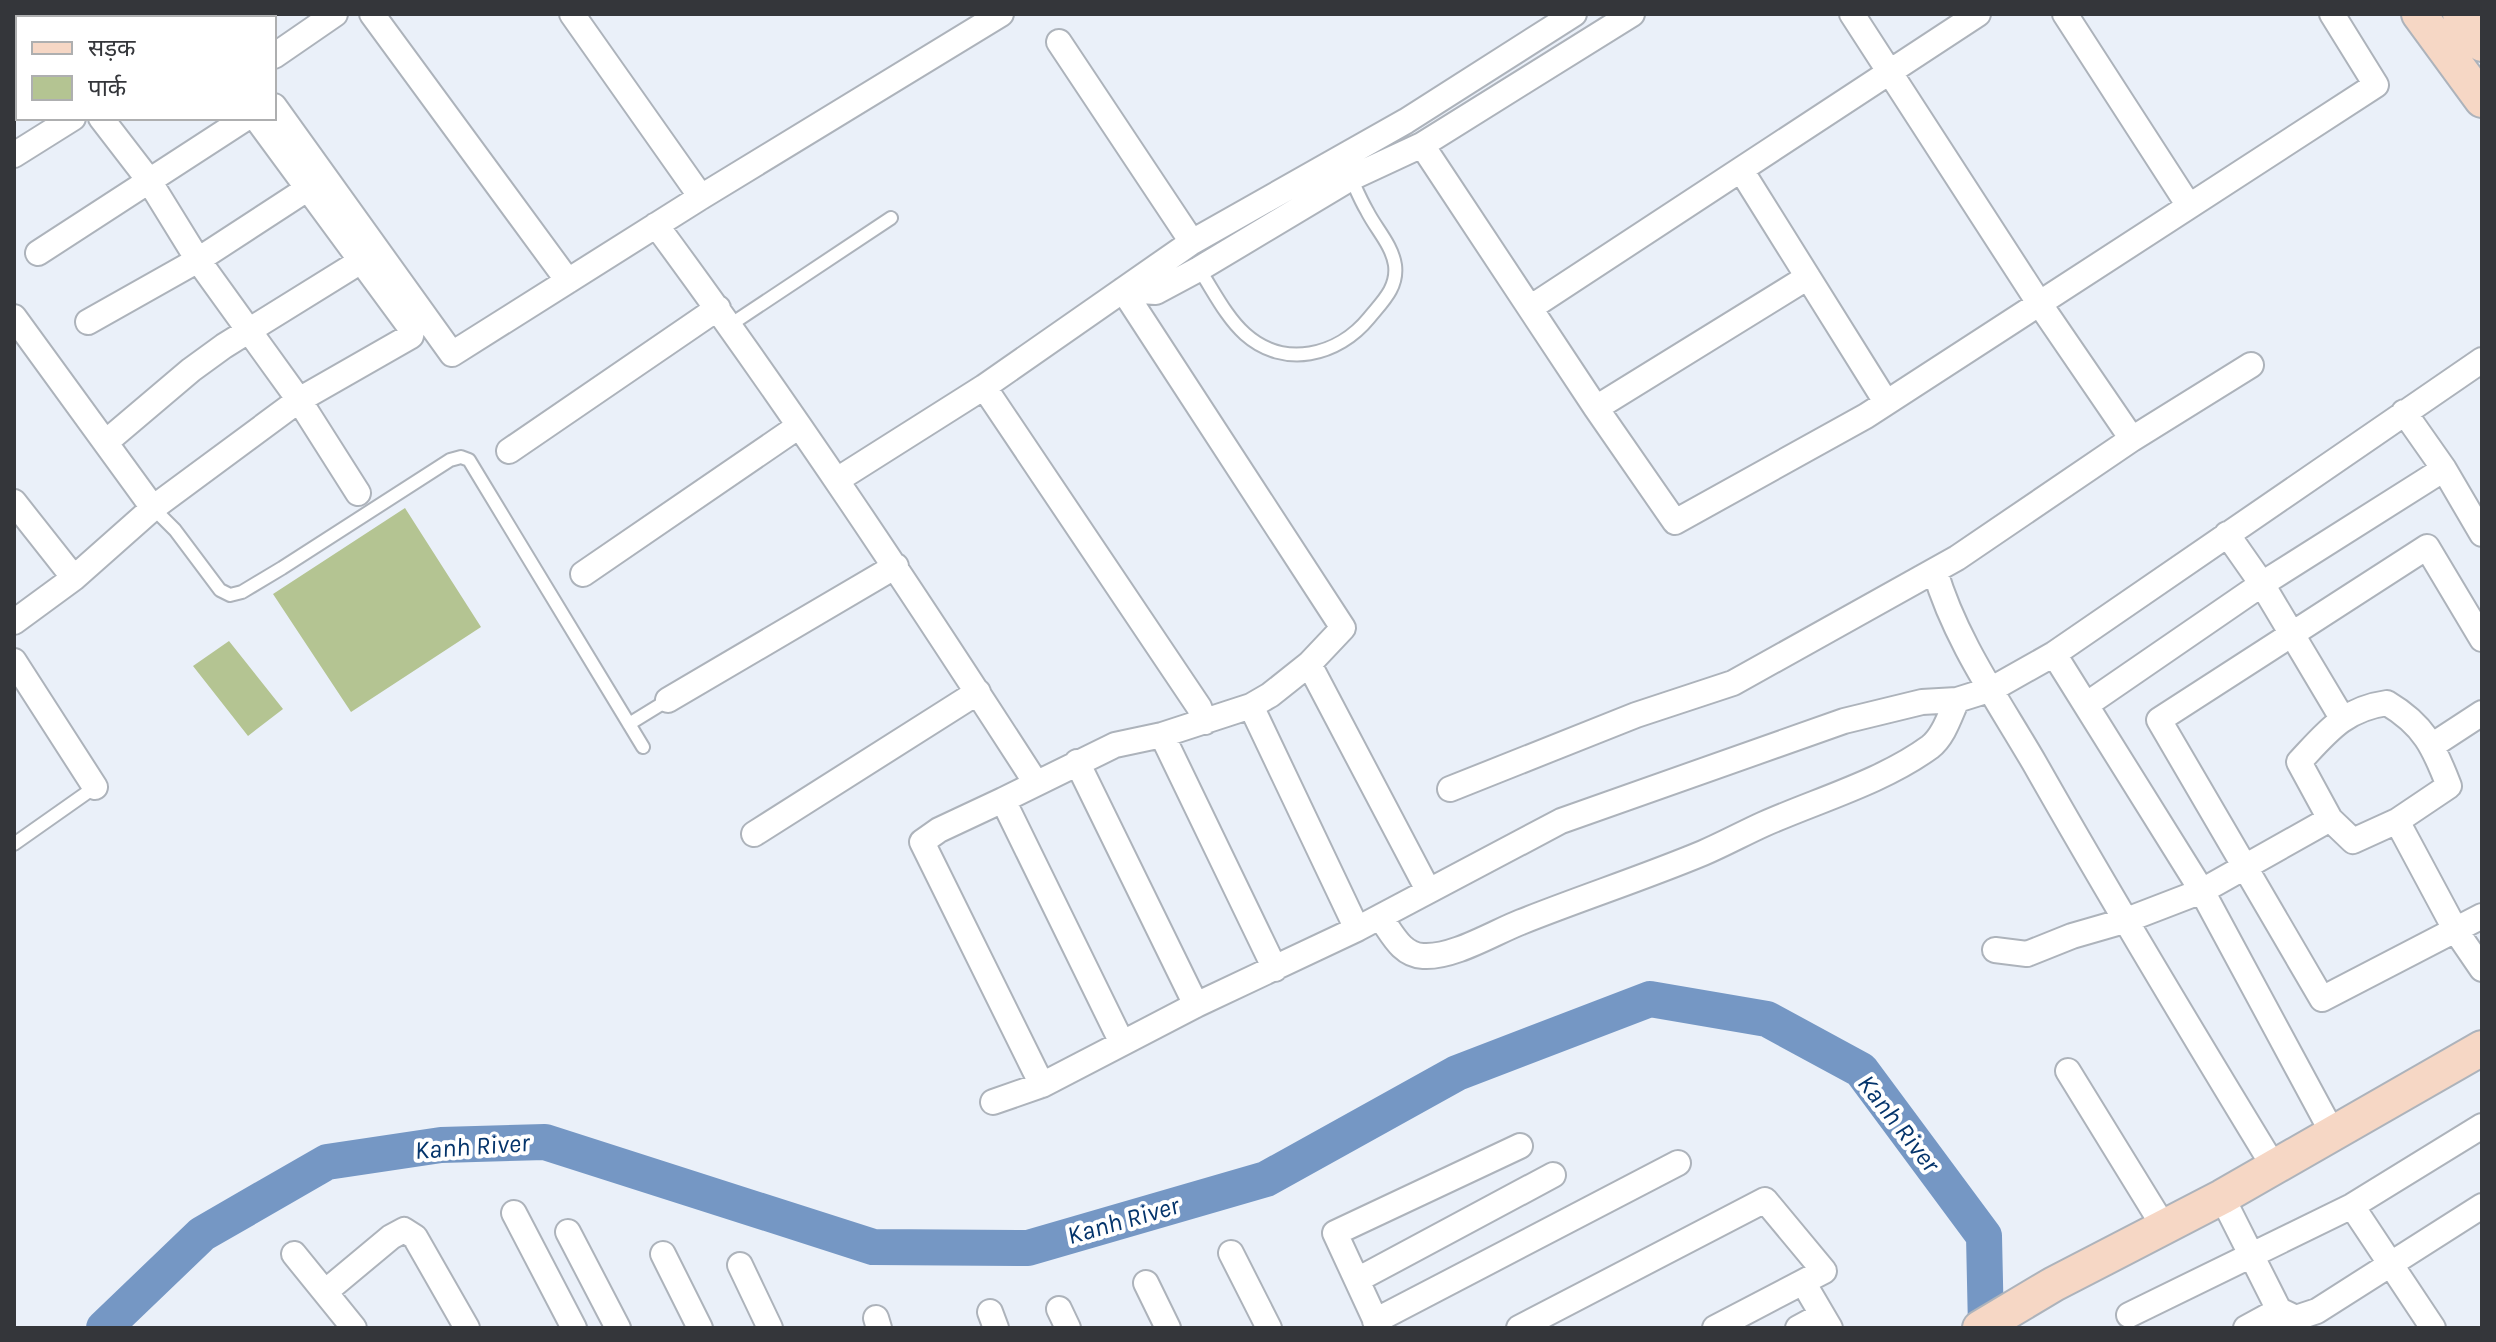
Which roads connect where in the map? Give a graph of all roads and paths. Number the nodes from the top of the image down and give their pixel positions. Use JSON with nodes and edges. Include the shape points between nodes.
{"nodes":[{"id":1,"x":335,"y":14,"type":"edge"},
{"id":2,"x":372,"y":14,"type":"edge"},
{"id":3,"x":572,"y":14,"type":"edge"},
{"id":4,"x":1001,"y":14,"type":"edge"},
{"id":5,"x":1574,"y":14,"type":"edge"},
{"id":6,"x":1632,"y":14,"type":"edge"},
{"id":7,"x":1852,"y":14,"type":"edge"},
{"id":8,"x":1978,"y":14,"type":"edge"},
{"id":9,"x":2065,"y":14,"type":"edge"},
{"id":10,"x":2332,"y":14,"type":"edge"},
{"id":11,"x":2419,"y":14,"type":"edge"},
{"id":12,"x":2460,"y":14,"type":"edge"},
{"id":13,"x":1059,"y":42,"type":"dead end"},
{"id":14,"x":2482,"y":44,"type":"edge"},
{"id":15,"x":276,"y":55,"type":"edge"},
{"id":16,"x":1890,"y":73,"type":"junction"},
{"id":17,"x":2482,"y":100,"type":"edge"},
{"id":18,"x":276,"y":109,"type":"edge"},
{"id":19,"x":70,"y":120,"type":"edge"},
{"id":20,"x":103,"y":120,"type":"edge"},
{"id":21,"x":243,"y":120,"type":"edge"},
{"id":22,"x":257,"y":120,"type":"edge"},
{"id":23,"x":1422,"y":145,"type":"junction"},
{"id":24,"x":14,"y":155,"type":"edge"},
{"id":25,"x":1741,"y":170,"type":"junction"},
{"id":26,"x":1351,"y":178,"type":"junction"},
{"id":27,"x":148,"y":179,"type":"junction"},
{"id":28,"x":307,"y":189,"type":"junction"},
{"id":29,"x":701,"y":197,"type":"junction"},
{"id":30,"x":2189,"y":206,"type":"junction"},
{"id":31,"x":891,"y":218,"type":"dead end"},
{"id":32,"x":656,"y":225,"type":"junction"},
{"id":33,"x":1192,"y":242,"type":"junction"},
{"id":34,"x":38,"y":253,"type":"dead end"},
{"id":35,"x":198,"y":260,"type":"junction"},
{"id":36,"x":361,"y":261,"type":"junction"},
{"id":37,"x":1199,"y":269,"type":"junction"},
{"id":38,"x":1808,"y":277,"type":"junction"},
{"id":39,"x":568,"y":281,"type":"junction"},
{"id":40,"x":1123,"y":290,"type":"junction"},
{"id":41,"x":2039,"y":303,"type":"junction"},
{"id":42,"x":1530,"y":308,"type":"junction"},
{"id":43,"x":14,"y":317,"type":"edge"},
{"id":44,"x":724,"y":317,"type":"junction"},
{"id":45,"x":88,"y":322,"type":"dead end"},
{"id":46,"x":251,"y":330,"type":"junction"},
{"id":47,"x":2482,"y":360,"type":"edge"},
{"id":48,"x":2251,"y":365,"type":"dead end"},
{"id":49,"x":984,"y":387,"type":"junction"},
{"id":50,"x":299,"y":400,"type":"junction"},
{"id":51,"x":1886,"y":402,"type":"junction"},
{"id":52,"x":1596,"y":408,"type":"junction"},
{"id":53,"x":2404,"y":412,"type":"junction"},
{"id":54,"x":799,"y":426,"type":"junction"},
{"id":55,"x":2132,"y":439,"type":"junction"},
{"id":56,"x":106,"y":442,"type":"junction"},
{"id":57,"x":509,"y":451,"type":"dead end"},
{"id":58,"x":2444,"y":469,"type":"junction"},
{"id":59,"x":837,"y":480,"type":"junction"},
{"id":60,"x":358,"y":493,"type":"dead end"},
{"id":61,"x":14,"y":502,"type":"edge"},
{"id":62,"x":153,"y":508,"type":"junction"},
{"id":63,"x":2227,"y":534,"type":"junction"},
{"id":64,"x":2482,"y":534,"type":"edge"},
{"id":65,"x":896,"y":566,"type":"junction"},
{"id":66,"x":1935,"y":571,"type":"junction"},
{"id":67,"x":583,"y":574,"type":"dead end"},
{"id":68,"x":74,"y":578,"type":"junction"},
{"id":69,"x":2262,"y":584,"type":"junction"},
{"id":70,"x":14,"y":622,"type":"edge"},
{"id":71,"x":2292,"y":634,"type":"junction"},
{"id":72,"x":2482,"y":639,"type":"edge"},
{"id":73,"x":2054,"y":654,"type":"junction"},
{"id":74,"x":14,"y":661,"type":"edge"},
{"id":75,"x":1309,"y":664,"type":"junction"},
{"id":76,"x":1992,"y":689,"type":"junction"},
{"id":77,"x":978,"y":692,"type":"junction"},
{"id":78,"x":668,"y":700,"type":"joint"},
{"id":79,"x":1957,"y":700,"type":"junction"},
{"id":80,"x":2086,"y":705,"type":"junction"},
{"id":81,"x":1251,"y":706,"type":"junction"},
{"id":82,"x":2482,"y":713,"type":"edge"},
{"id":83,"x":2342,"y":718,"type":"junction"},
{"id":84,"x":1205,"y":722,"type":"junction"},
{"id":85,"x":629,"y":724,"type":"junction"},
{"id":86,"x":1162,"y":735,"type":"junction"},
{"id":87,"x":2433,"y":745,"type":"junction"},
{"id":88,"x":643,"y":747,"type":"dead end"},
{"id":89,"x":1077,"y":762,"type":"junction"},
{"id":90,"x":1036,"y":783,"type":"junction"},
{"id":91,"x":95,"y":787,"type":"joint"},
{"id":92,"x":1450,"y":789,"type":"dead end"},
{"id":93,"x":1003,"y":800,"type":"junction"},
{"id":94,"x":2330,"y":819,"type":"junction"},
{"id":95,"x":2397,"y":821,"type":"junction"},
{"id":96,"x":754,"y":834,"type":"dead end"},
{"id":97,"x":14,"y":844,"type":"edge"},
{"id":98,"x":2246,"y":867,"type":"junction"},
{"id":99,"x":1428,"y":890,"type":"junction"},
{"id":100,"x":2202,"y":891,"type":"junction"},
{"id":101,"x":2482,"y":916,"type":"edge"},
{"id":102,"x":1380,"y":917,"type":"junction"},
{"id":103,"x":2124,"y":921,"type":"junction"},
{"id":104,"x":1357,"y":929,"type":"junction"},
{"id":105,"x":2456,"y":931,"type":"junction"},
{"id":106,"x":1995,"y":950,"type":"dead end"},
{"id":107,"x":1275,"y":969,"type":"junction"},
{"id":108,"x":2482,"y":969,"type":"edge"},
{"id":109,"x":1196,"y":1005,"type":"junction"},
{"id":110,"x":1122,"y":1043,"type":"junction"},
{"id":111,"x":2482,"y":1048,"type":"edge"},
{"id":112,"x":2068,"y":1071,"type":"dead end"},
{"id":113,"x":1042,"y":1085,"type":"junction"},
{"id":114,"x":993,"y":1102,"type":"dead end"},
{"id":115,"x":2482,"y":1126,"type":"edge"},
{"id":116,"x":2332,"y":1132,"type":"junction"},
{"id":117,"x":1520,"y":1146,"type":"dead end"},
{"id":118,"x":1678,"y":1163,"type":"dead end"},
{"id":119,"x":2274,"y":1167,"type":"junction"},
{"id":120,"x":1553,"y":1175,"type":"dead end"},
{"id":121,"x":2222,"y":1197,"type":"junction"},
{"id":122,"x":2352,"y":1206,"type":"junction"},
{"id":123,"x":2482,"y":1206,"type":"edge"},
{"id":124,"x":514,"y":1213,"type":"dead end"},
{"id":125,"x":2164,"y":1227,"type":"junction"},
{"id":126,"x":568,"y":1232,"type":"dead end"},
{"id":127,"x":1231,"y":1253,"type":"dead end"},
{"id":128,"x":294,"y":1254,"type":"dead end"},
{"id":129,"x":663,"y":1254,"type":"dead end"},
{"id":130,"x":2251,"y":1257,"type":"junction"},
{"id":131,"x":2390,"y":1264,"type":"junction"},
{"id":132,"x":740,"y":1265,"type":"dead end"},
{"id":133,"x":1357,"y":1280,"type":"junction"},
{"id":134,"x":1803,"y":1282,"type":"junction"},
{"id":135,"x":1146,"y":1283,"type":"dead end"},
{"id":136,"x":325,"y":1292,"type":"junction"},
{"id":137,"x":2129,"y":1315,"type":"dead end"},
{"id":138,"x":2283,"y":1319,"type":"edge"},
{"id":139,"x":1826,"y":1321,"type":"edge"},
{"id":140,"x":1377,"y":1324,"type":"edge"},
{"id":141,"x":1523,"y":1327,"type":"edge"},
{"id":142,"x":354,"y":1328,"type":"edge"},
{"id":143,"x":467,"y":1328,"type":"edge"},
{"id":144,"x":574,"y":1328,"type":"edge"},
{"id":145,"x":618,"y":1328,"type":"edge"},
{"id":146,"x":700,"y":1328,"type":"edge"},
{"id":147,"x":770,"y":1328,"type":"edge"},
{"id":148,"x":1168,"y":1328,"type":"edge"},
{"id":149,"x":1269,"y":1328,"type":"edge"},
{"id":150,"x":1715,"y":1328,"type":"edge"},
{"id":151,"x":1798,"y":1328,"type":"edge"},
{"id":152,"x":1980,"y":1328,"type":"edge"},
{"id":153,"x":2246,"y":1328,"type":"edge"},
{"id":154,"x":2433,"y":1328,"type":"edge"}],
"edges":[{"from":1,"to":15,"type":"street"},
{"from":2,"to":39,"type":"street"},
{"from":3,"to":29,"type":"street"},
{"from":4,"to":29,"type":"street"},
{"from":5,"to":33,"type":"street","via":[[1406,121]]},
{"from":6,"to":23,"type":"street"},
{"from":7,"to":16,"type":"street"},
{"from":8,"to":16,"type":"street"},
{"from":9,"to":30,"type":"street"},
{"from":10,"to":30,"type":"street","via":[[2376,85]]},
{"from":11,"to":17,"type":"street"},
{"from":12,"to":14,"type":"street"},
{"from":13,"to":33,"type":"street"},
{"from":16,"to":25,"type":"street"},
{"from":16,"to":41,"type":"street"},
{"from":18,"to":39,"type":"street","via":[[452,354]]},
{"from":19,"to":24,"type":"street"},
{"from":20,"to":27,"type":"street"},
{"from":21,"to":27,"type":"street"},
{"from":22,"to":28,"type":"street"},
{"from":23,"to":26,"type":"street"},
{"from":23,"to":42,"type":"street"},
{"from":25,"to":38,"type":"street"},
{"from":25,"to":42,"type":"street"},
{"from":26,"to":37,"type":"street"},
{"from":26,"to":37,"type":"lane","via":[[1390,248],[1395,280],[1362,327],[1341,344],[1317,354],[1269,349],[1246,335]]},
{"from":27,"to":34,"type":"street"},
{"from":27,"to":35,"type":"street"},
{"from":28,"to":35,"type":"street"},
{"from":28,"to":36,"type":"street"},
{"from":29,"to":32,"type":"street"},
{"from":30,"to":41,"type":"street"},
{"from":31,"to":44,"type":"lane"},
{"from":32,"to":39,"type":"street"},
{"from":32,"to":44,"type":"street"},
{"from":33,"to":40,"type":"street"},
{"from":35,"to":45,"type":"street"},
{"from":35,"to":46,"type":"street"},
{"from":36,"to":46,"type":"street"},
{"from":36,"to":50,"type":"street","via":[[411,336]]},
{"from":37,"to":40,"type":"street","via":[[1156,292]]},
{"from":38,"to":51,"type":"street"},
{"from":38,"to":52,"type":"street"},
{"from":40,"to":49,"type":"street"},
{"from":40,"to":75,"type":"street","via":[[1343,628]]},
{"from":41,"to":51,"type":"street"},
{"from":41,"to":55,"type":"street"},
{"from":42,"to":52,"type":"street"},
{"from":43,"to":56,"type":"street"},
{"from":44,"to":54,"type":"street"},
{"from":44,"to":57,"type":"street"},
{"from":46,"to":50,"type":"street"},
{"from":46,"to":56,"type":"street","via":[[191,370]]},
{"from":47,"to":53,"type":"street"},
{"from":48,"to":55,"type":"street"},
{"from":49,"to":59,"type":"street"},
{"from":49,"to":84,"type":"street"},
{"from":50,"to":60,"type":"street"},
{"from":50,"to":62,"type":"street"},
{"from":51,"to":52,"type":"street","via":[[1675,522]]},
{"from":53,"to":58,"type":"street"},
{"from":53,"to":63,"type":"street"},
{"from":54,"to":59,"type":"street"},
{"from":54,"to":67,"type":"street"},
{"from":55,"to":66,"type":"street"},
{"from":56,"to":62,"type":"street"},
{"from":58,"to":64,"type":"street"},
{"from":58,"to":69,"type":"street"},
{"from":59,"to":65,"type":"street"},
{"from":61,"to":68,"type":"street"},
{"from":62,"to":68,"type":"street"},
{"from":62,"to":85,"type":"lane","via":[[220,590],[230,595],[282,568],[450,460],[469,460]]},
{"from":63,"to":69,"type":"street"},
{"from":63,"to":73,"type":"street"},
{"from":65,"to":77,"type":"street"},
{"from":65,"to":78,"type":"street"},
{"from":66,"to":76,"type":"street","via":[[1946,608]]},
{"from":66,"to":92,"type":"street","via":[[1733,683],[1636,715]]},
{"from":68,"to":70,"type":"street"},
{"from":69,"to":71,"type":"street"},
{"from":69,"to":80,"type":"street"},
{"from":71,"to":72,"type":"street","via":[[2427,547]]},
{"from":71,"to":83,"type":"street"},
{"from":71,"to":98,"type":"street","via":[[2159,720]]},
{"from":73,"to":76,"type":"street"},
{"from":73,"to":80,"type":"street"},
{"from":74,"to":91,"type":"street"},
{"from":75,"to":81,"type":"street"},
{"from":75,"to":99,"type":"street"},
{"from":76,"to":79,"type":"street"},
{"from":76,"to":103,"type":"street"},
{"from":77,"to":90,"type":"street"},
{"from":77,"to":96,"type":"street"},
{"from":78,"to":85,"type":"lane"},
{"from":79,"to":99,"type":"street","via":[[1922,702],[1844,721],[1602,806],[1561,821]]},
{"from":79,"to":102,"type":"street","via":[[1933,745],[1908,761],[1706,852],[1465,946],[1428,957],[1415,955]]},
{"from":80,"to":100,"type":"street"},
{"from":81,"to":84,"type":"street"},
{"from":81,"to":104,"type":"street"},
{"from":82,"to":87,"type":"street"},
{"from":83,"to":87,"type":"street","via":[[2387,703]]},
{"from":83,"to":94,"type":"street","via":[[2299,762]]},
{"from":84,"to":86,"type":"street"},
{"from":85,"to":88,"type":"lane"},
{"from":86,"to":89,"type":"street","via":[[1115,745]]},
{"from":86,"to":107,"type":"street"},
{"from":87,"to":95,"type":"street","via":[[2449,786]]},
{"from":89,"to":90,"type":"street"},
{"from":89,"to":109,"type":"street"},
{"from":90,"to":93,"type":"street"},
{"from":91,"to":97,"type":"lane"},
{"from":93,"to":110,"type":"street"},
{"from":93,"to":113,"type":"street","via":[[922,842]]},
{"from":94,"to":95,"type":"street","via":[[2353,841]]},
{"from":94,"to":98,"type":"street"},
{"from":95,"to":105,"type":"street"},
{"from":98,"to":100,"type":"street"},
{"from":98,"to":105,"type":"street","via":[[2322,999]]},
{"from":99,"to":102,"type":"street"},
{"from":100,"to":103,"type":"street"},
{"from":100,"to":116,"type":"street"},
{"from":101,"to":105,"type":"street"},
{"from":102,"to":104,"type":"street"},
{"from":103,"to":106,"type":"street","via":[[2027,954]]},
{"from":103,"to":119,"type":"street"},
{"from":104,"to":107,"type":"street"},
{"from":105,"to":108,"type":"street"},
{"from":107,"to":109,"type":"street"},
{"from":109,"to":110,"type":"street"},
{"from":110,"to":113,"type":"street"},
{"from":111,"to":116,"type":"street"},
{"from":112,"to":125,"type":"street"},
{"from":113,"to":114,"type":"street"},
{"from":115,"to":122,"type":"street"},
{"from":116,"to":119,"type":"street"},
{"from":117,"to":133,"type":"street","via":[[1335,1233]]},
{"from":118,"to":140,"type":"street"},
{"from":119,"to":121,"type":"street"},
{"from":120,"to":133,"type":"street"},
{"from":121,"to":125,"type":"street"},
{"from":121,"to":130,"type":"street"},
{"from":122,"to":130,"type":"street"},
{"from":122,"to":131,"type":"street"},
{"from":123,"to":131,"type":"street"},
{"from":124,"to":144,"type":"street"},
{"from":125,"to":152,"type":"street"},
{"from":126,"to":145,"type":"street"},
{"from":127,"to":149,"type":"street"},
{"from":128,"to":136,"type":"street"},
{"from":129,"to":146,"type":"street"},
{"from":130,"to":137,"type":"street"},
{"from":130,"to":138,"type":"street"},
{"from":131,"to":138,"type":"street","via":[[2317,1311]]},
{"from":131,"to":154,"type":"street"},
{"from":132,"to":147,"type":"street"},
{"from":133,"to":140,"type":"street"},
{"from":134,"to":139,"type":"street"},
{"from":134,"to":141,"type":"street","via":[[1824,1271],[1765,1200]]},
{"from":134,"to":150,"type":"street"},
{"from":135,"to":148,"type":"street"},
{"from":136,"to":142,"type":"street"},
{"from":136,"to":143,"type":"street","via":[[404,1230],[415,1237]]},
{"from":138,"to":153,"type":"street"},
{"from":139,"to":151,"type":"street"}]}
